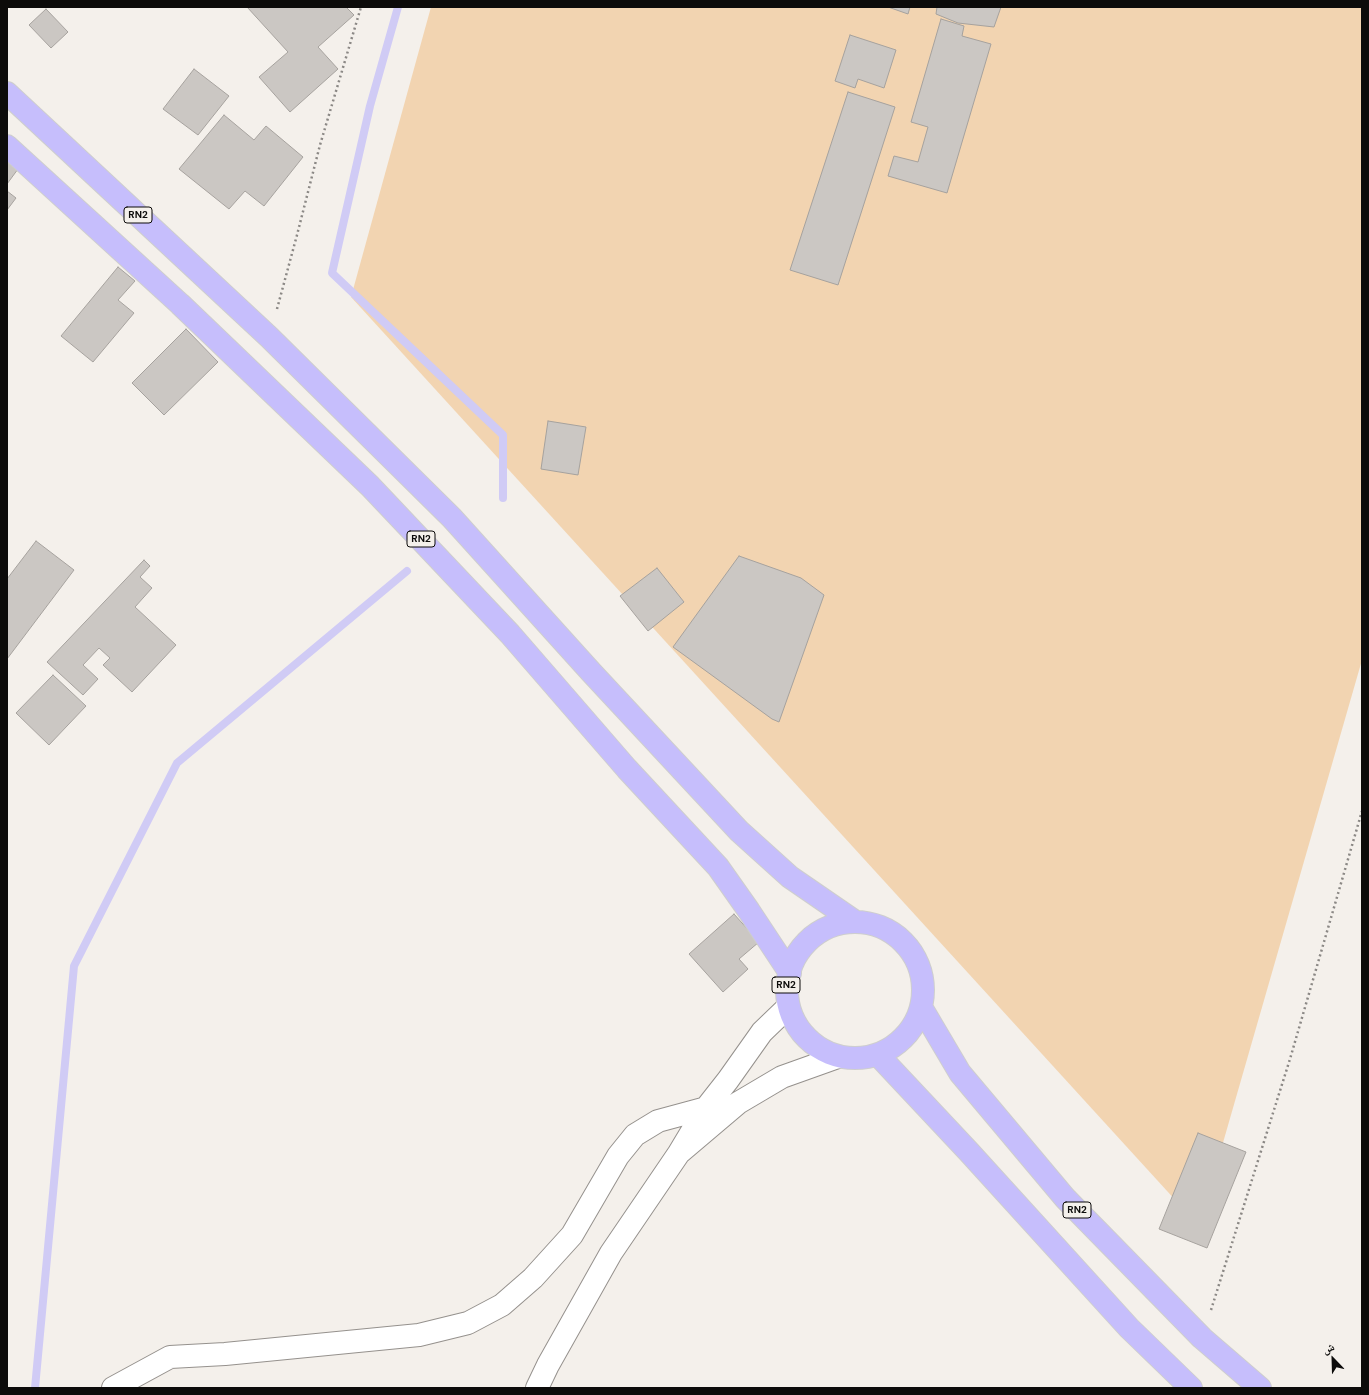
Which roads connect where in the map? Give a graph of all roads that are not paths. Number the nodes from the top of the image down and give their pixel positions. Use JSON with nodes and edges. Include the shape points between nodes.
{"nodes":[{"id":1,"x":7,"y":93,"type":"edge"},
{"id":2,"x":7,"y":146,"type":"edge"},
{"id":3,"x":854,"y":921,"type":"junction"},
{"id":4,"x":790,"y":973,"type":"junction"},
{"id":5,"x":788,"y":1007,"type":"junction"},
{"id":6,"x":921,"y":1007,"type":"junction"},
{"id":7,"x":878,"y":1055,"type":"junction"},
{"id":8,"x":838,"y":1057,"type":"junction"},
{"id":9,"x":706,"y":1108,"type":"junction"},
{"id":10,"x":679,"y":1153,"type":"junction"},
{"id":11,"x":113,"y":1388,"type":"edge"},
{"id":12,"x":537,"y":1388,"type":"edge"},
{"id":13,"x":1191,"y":1388,"type":"edge"},
{"id":14,"x":1260,"y":1388,"type":"edge"}],
"edges":[{"from":1,"to":3,"type":"highway","number":"RN2","via":[[269,337],[452,518],[739,831],[790,877]]},
{"from":2,"to":4,"type":"highway","number":"RN2","via":[[186,309],[370,486],[510,634],[627,769],[718,867]]},
{"from":3,"to":4,"type":"highway","number":"RN2","via":[[828,926],[808,940],[797,953]]},
{"from":3,"to":6,"type":"highway","number":"RN2","via":[[878,924],[899,935],[911,948],[922,970],[925,994]]},
{"from":4,"to":5,"type":"highway","number":"RN2","via":[[786,983]]},
{"from":5,"to":8,"type":"highway","number":"RN2","via":[[799,1030],[816,1047]]},
{"from":5,"to":9,"type":"street","via":[[762,1032]]},
{"from":6,"to":7,"type":"highway","number":"RN2","via":[[918,1019],[904,1039]]},
{"from":6,"to":14,"type":"highway","number":"RN2","via":[[960,1073],[1060,1192],[1202,1338]]},
{"from":7,"to":8,"type":"highway","number":"RN2","via":[[855,1059]]},
{"from":7,"to":13,"type":"highway","via":[[1129,1328]]},
{"from":8,"to":10,"type":"street","via":[[782,1077],[738,1104]]},
{"from":9,"to":10,"type":"street"},
{"from":9,"to":11,"type":"street","via":[[658,1120],[635,1135],[618,1156],[572,1235],[533,1278],[502,1305],[468,1323],[419,1335],[225,1354],[170,1356]]},
{"from":10,"to":12,"type":"street","via":[[611,1253]]}]}
